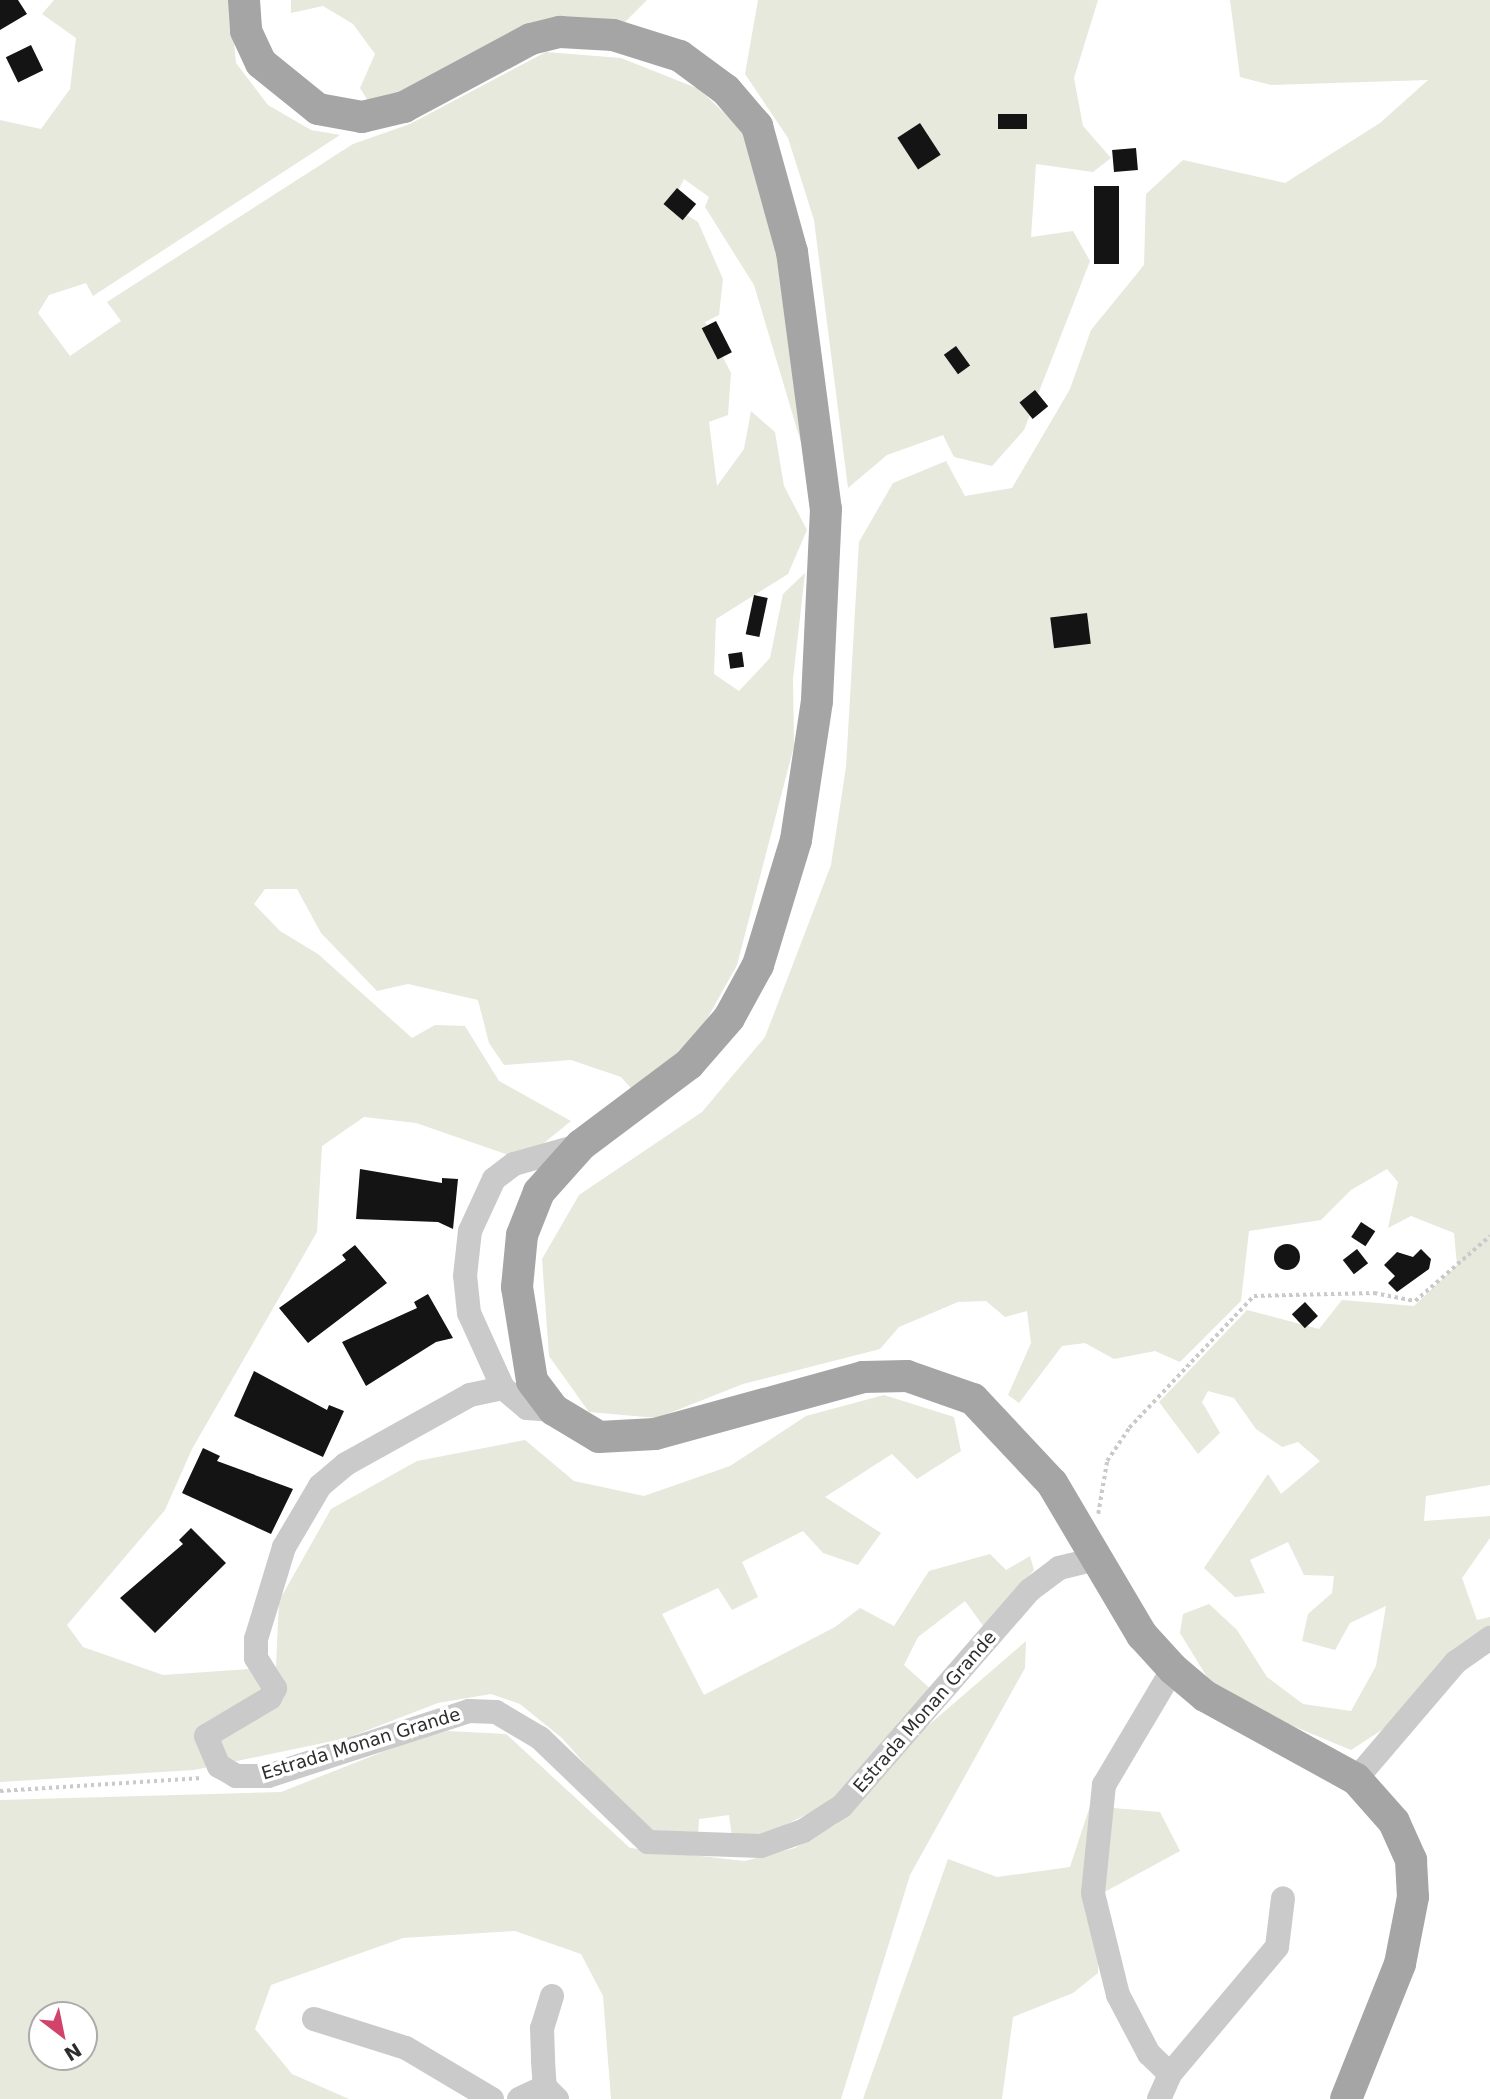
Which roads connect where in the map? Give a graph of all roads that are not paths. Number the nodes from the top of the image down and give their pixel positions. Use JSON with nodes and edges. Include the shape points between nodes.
{"nodes":[{"id":1,"x":244,"y":0,"type":"edge"},
{"id":2,"x":581,"y":1145,"type":"junction"},
{"id":3,"x":503,"y":1388,"type":"junction"},
{"id":4,"x":554,"y":1410,"type":"junction"},
{"id":5,"x":1100,"y":1558,"type":"junction"},
{"id":6,"x":1490,"y":1638,"type":"edge"},
{"id":7,"x":1173,"y":1669,"type":"junction"},
{"id":8,"x":1356,"y":1779,"type":"junction"},
{"id":9,"x":1283,"y":1898,"type":"dead end"},
{"id":10,"x":552,"y":1996,"type":"dead end"},
{"id":11,"x":314,"y":2019,"type":"dead end"},
{"id":12,"x":1170,"y":2074,"type":"junction"},
{"id":13,"x":551,"y":2093,"type":"edge"},
{"id":14,"x":492,"y":2099,"type":"edge"},
{"id":15,"x":519,"y":2099,"type":"edge"},
{"id":16,"x":1159,"y":2099,"type":"edge"},
{"id":17,"x":1346,"y":2099,"type":"edge"}],
"edges":[{"from":1,"to":2,"type":"main road","via":[[246,31],[261,63],[318,109],[362,117],[404,107],[531,39],[560,32],[613,36],[680,57],[726,90],[757,125],[774,167],[811,361],[826,509],[817,701],[796,840],[758,965],[729,1018],[689,1064]]},
{"from":2,"to":3,"type":"street","via":[[514,1164],[494,1179],[470,1231],[469,1313]]},
{"from":2,"to":4,"type":"main road","via":[[539,1192],[521,1248],[517,1287],[523,1349],[532,1381]]},
{"from":3,"to":4,"type":"street","via":[[527,1408]]},
{"from":3,"to":5,"type":"street","name":"Estrada Monan Grande","via":[[470,1395],[346,1464],[320,1486],[284,1547],[256,1639],[256,1657],[275,1688],[270,1698],[206,1737],[219,1766],[236,1776],[268,1776],[470,1711],[496,1712],[540,1738],[648,1842],[761,1846],[803,1831],[842,1806],[1030,1590],[1059,1568]]},
{"from":4,"to":5,"type":"main road","via":[[599,1437],[654,1434],[863,1377],[907,1376],[945,1385],[973,1399],[1044,1474]]},
{"from":5,"to":7,"type":"main road","via":[[1142,1634]]},
{"from":6,"to":8,"type":"street","via":[[1456,1662]]},
{"from":7,"to":8,"type":"main road","via":[[1205,1696]]},
{"from":7,"to":12,"type":"street","via":[[1104,1785],[1093,1893],[1118,1996],[1149,2054]]},
{"from":8,"to":17,"type":"main road","via":[[1394,1822],[1411,1860],[1413,1897],[1400,1964]]},
{"from":9,"to":12,"type":"street","via":[[1276,1947],[1264,1967]]},
{"from":10,"to":13,"type":"street","via":[[542,2028]]},
{"from":11,"to":14,"type":"street","via":[[406,2048]]},
{"from":12,"to":16,"type":"street"},
{"from":13,"to":15,"type":"street"}]}
